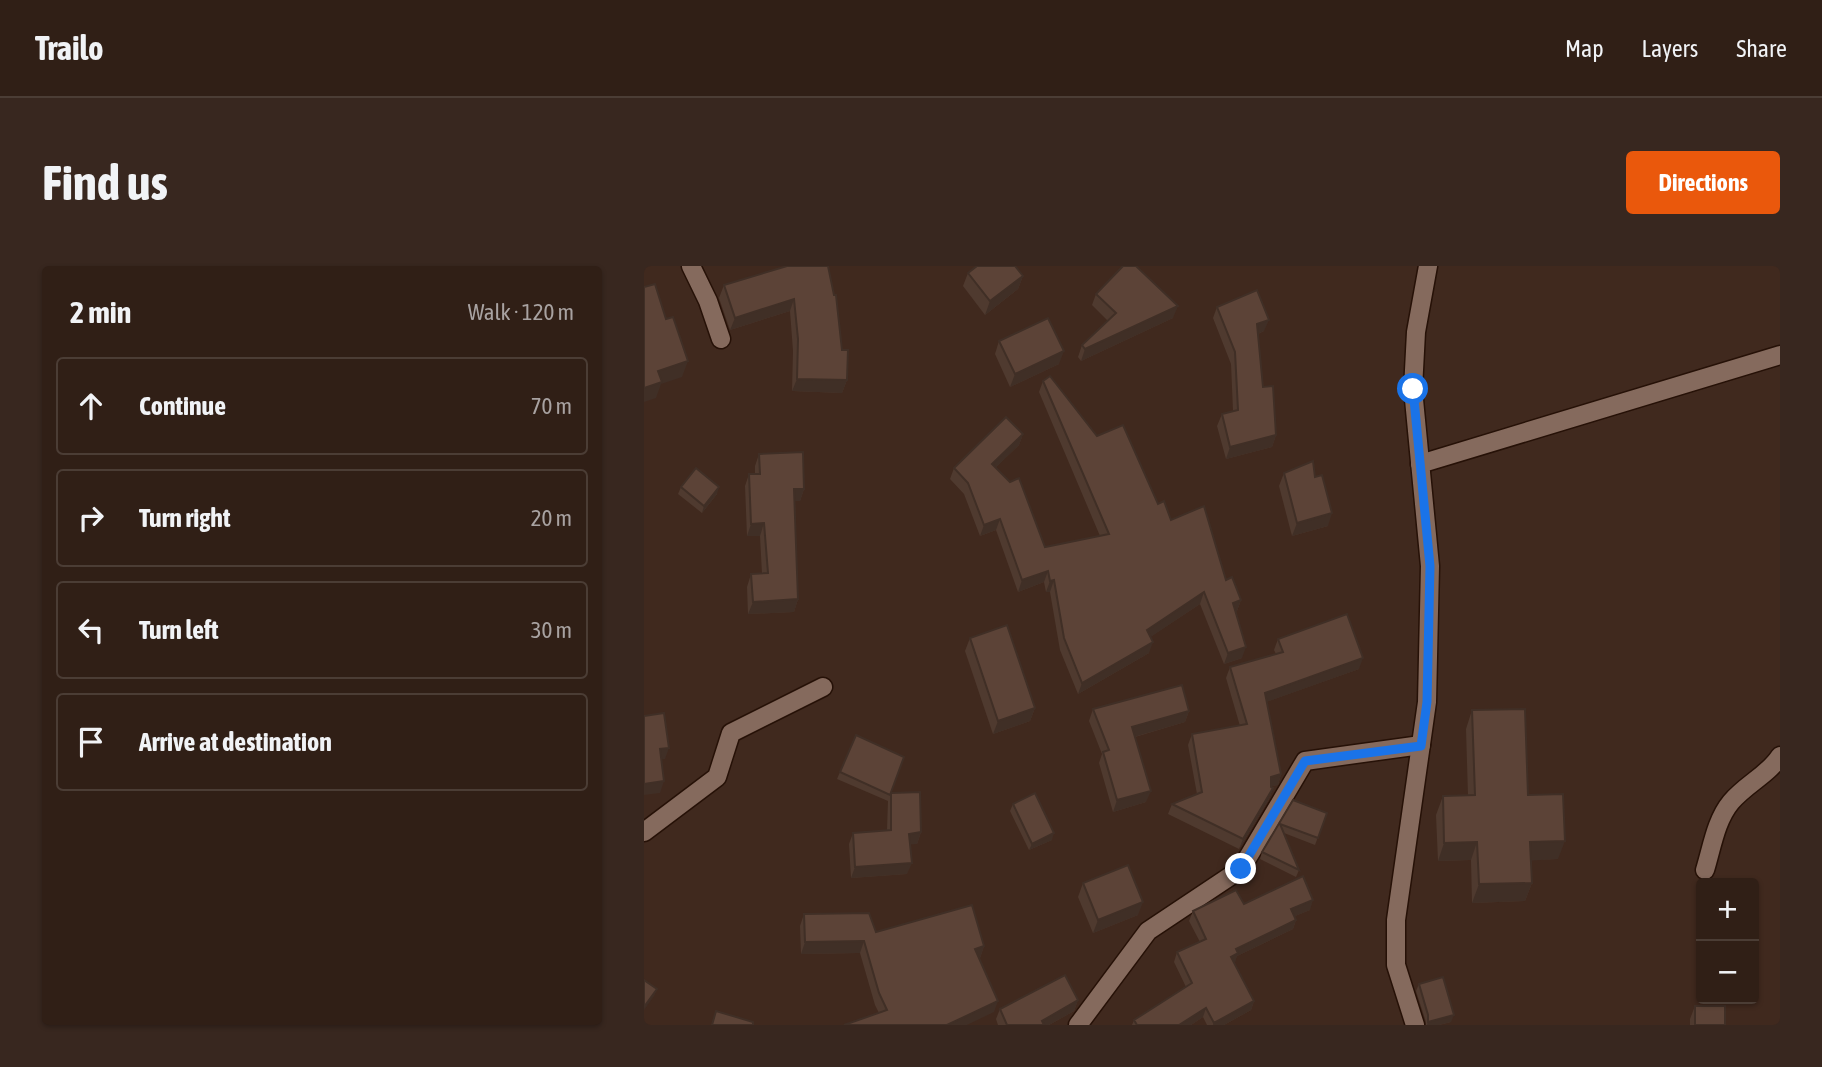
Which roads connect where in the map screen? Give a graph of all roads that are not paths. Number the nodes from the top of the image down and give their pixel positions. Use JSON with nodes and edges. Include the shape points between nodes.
{"nodes":[{"id":1,"x":691,"y":266,"type":"edge"},
{"id":2,"x":1428,"y":266,"type":"edge"},
{"id":3,"x":721,"y":338,"type":"dead end"},
{"id":4,"x":1780,"y":355,"type":"edge"},
{"id":5,"x":1420,"y":464,"type":"junction"},
{"id":6,"x":823,"y":687,"type":"dead end"},
{"id":7,"x":1421,"y":746,"type":"junction"},
{"id":8,"x":1780,"y":756,"type":"edge"},
{"id":9,"x":644,"y":832,"type":"edge"},
{"id":10,"x":1705,"y":870,"type":"dead end"},
{"id":11,"x":1079,"y":1025,"type":"edge"},
{"id":12,"x":1415,"y":1025,"type":"edge"}],
"edges":[{"from":1,"to":3,"type":"street"},
{"from":2,"to":5,"type":"street","via":[[1416,332],[1413,389]]},
{"from":4,"to":5,"type":"street"},
{"from":5,"to":7,"type":"street","via":[[1430,566],[1427,702]]},
{"from":6,"to":9,"type":"street","via":[[731,733],[717,777]]},
{"from":7,"to":11,"type":"street","via":[[1305,761],[1241,869],[1148,931]]},
{"from":7,"to":12,"type":"street","via":[[1396,920],[1396,965]]},
{"from":8,"to":10,"type":"street","via":[[1729,804]]}]}
